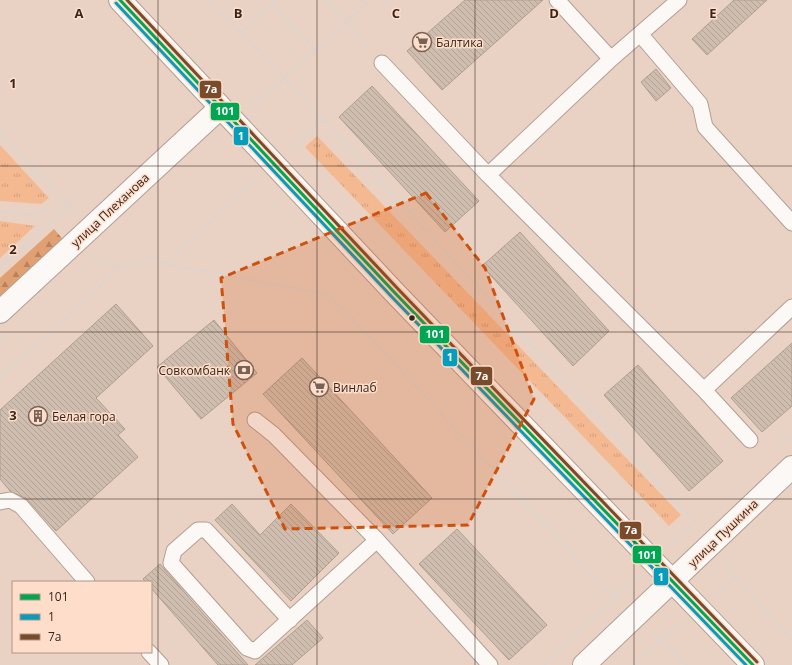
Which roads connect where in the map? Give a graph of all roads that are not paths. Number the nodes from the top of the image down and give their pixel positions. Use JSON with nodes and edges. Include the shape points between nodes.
{"nodes":[{"id":1,"x":120,"y":0,"type":"edge"},
{"id":2,"x":557,"y":0,"type":"edge"},
{"id":3,"x":679,"y":0,"type":"edge"},
{"id":4,"x":640,"y":34,"type":"junction"},
{"id":5,"x":612,"y":59,"type":"junction"},
{"id":6,"x":382,"y":63,"type":"road end"},
{"id":7,"x":220,"y":108,"type":"junction"},
{"id":8,"x":488,"y":176,"type":"junction"},
{"id":9,"x":792,"y":223,"type":"edge"},
{"id":10,"x":792,"y":307,"type":"edge"},
{"id":11,"x":0,"y":312,"type":"edge"},
{"id":12,"x":704,"y":390,"type":"junction"},
{"id":13,"x":255,"y":420,"type":"dead end"},
{"id":14,"x":750,"y":440,"type":"dead end"},
{"id":15,"x":792,"y":467,"type":"edge"},
{"id":16,"x":0,"y":502,"type":"edge"},
{"id":17,"x":377,"y":540,"type":"junction"},
{"id":18,"x":86,"y":581,"type":"edge"},
{"id":19,"x":672,"y":581,"type":"junction"},
{"id":20,"x":290,"y":620,"type":"junction"},
{"id":21,"x":150,"y":653,"type":"edge"},
{"id":22,"x":161,"y":665,"type":"edge"},
{"id":23,"x":490,"y":665,"type":"edge"},
{"id":24,"x":584,"y":665,"type":"edge"},
{"id":25,"x":753,"y":665,"type":"edge"}],
"edges":[{"from":1,"to":7,"type":"main road"},
{"from":2,"to":5,"type":"lane"},
{"from":3,"to":4,"type":"lane"},
{"from":4,"to":5,"type":"lane"},
{"from":4,"to":9,"type":"lane","via":[[700,104],[706,127]]},
{"from":5,"to":8,"type":"lane"},
{"from":6,"to":8,"type":"lane"},
{"from":7,"to":11,"type":"main road","name":"улица Плеханова"},
{"from":7,"to":19,"type":"main road"},
{"from":8,"to":12,"type":"lane"},
{"from":10,"to":12,"type":"lane"},
{"from":12,"to":14,"type":"lane"},
{"from":13,"to":17,"type":"lane","via":[[274,435]]},
{"from":15,"to":19,"type":"main road","name":"улица Пушкина"},
{"from":16,"to":18,"type":"lane","via":[[10,500],[20,506]]},
{"from":17,"to":20,"type":"lane"},
{"from":17,"to":23,"type":"lane"},
{"from":19,"to":24,"type":"main road","name":"улица Пушкина"},
{"from":19,"to":25,"type":"main road"},
{"from":20,"to":20,"type":"lane","via":[[255,651],[247,648],[171,563],[174,551],[198,530],[206,530]]},
{"from":21,"to":22,"type":"lane"}]}
